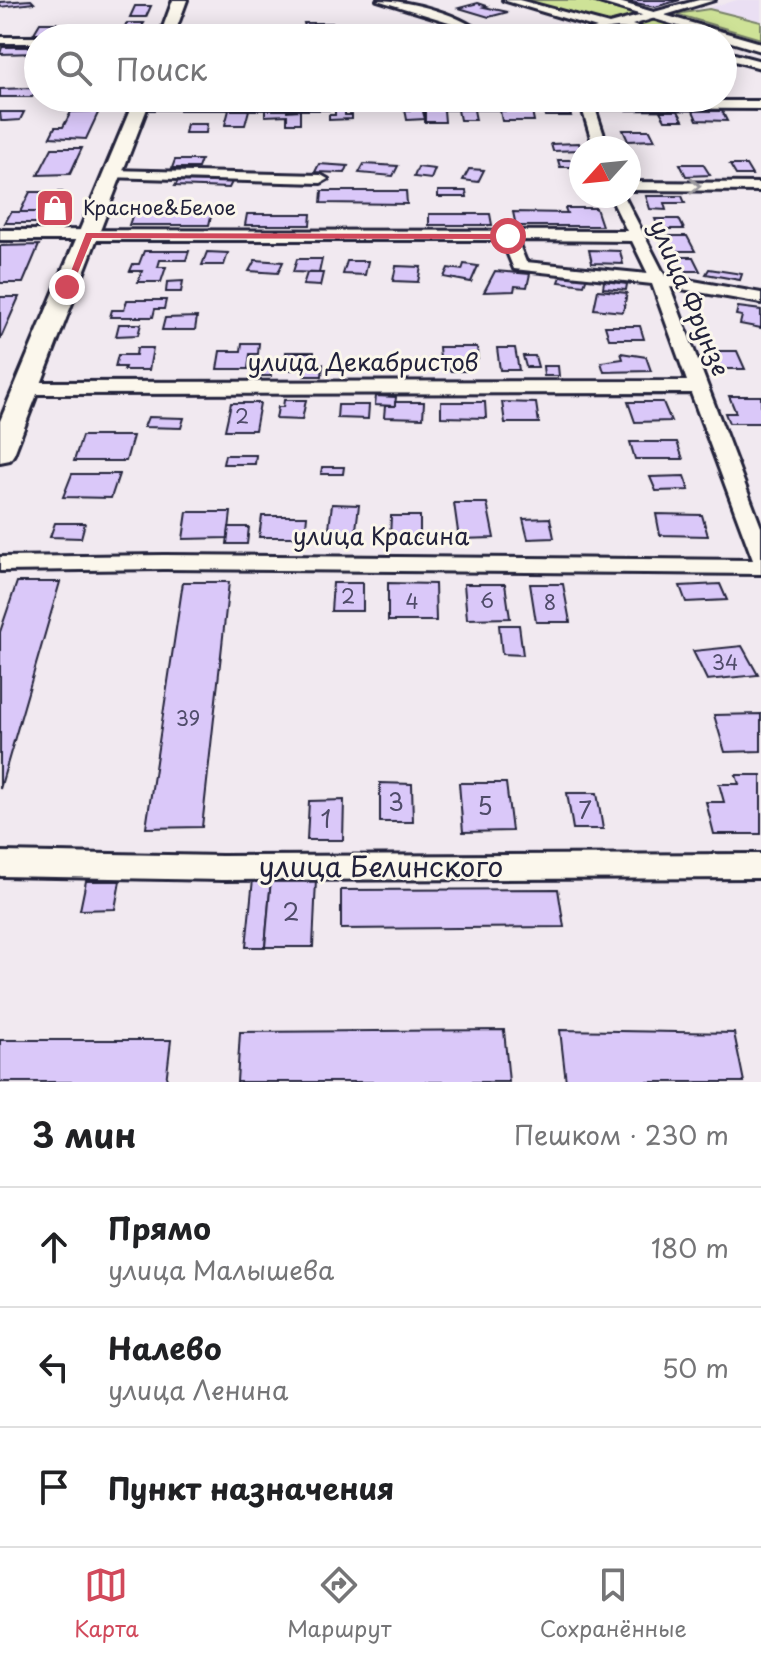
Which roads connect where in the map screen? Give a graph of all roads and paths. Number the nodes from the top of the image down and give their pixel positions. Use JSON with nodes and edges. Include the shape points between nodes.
{"nodes":[{"id":1,"x":180,"y":0,"type":"edge"},
{"id":2,"x":382,"y":0,"type":"edge"},
{"id":3,"x":508,"y":0,"type":"edge"},
{"id":4,"x":598,"y":0,"type":"edge"},
{"id":5,"x":710,"y":0,"type":"edge"},
{"id":6,"x":653,"y":16,"type":"junction"},
{"id":7,"x":171,"y":24,"type":"edge"},
{"id":8,"x":466,"y":24,"type":"edge"},
{"id":9,"x":608,"y":24,"type":"edge"},
{"id":10,"x":623,"y":24,"type":"edge"},
{"id":11,"x":681,"y":24,"type":"edge"},
{"id":12,"x":0,"y":40,"type":"edge"},
{"id":13,"x":24,"y":40,"type":"edge"},
{"id":14,"x":737,"y":40,"type":"edge"},
{"id":15,"x":761,"y":47,"type":"edge"},
{"id":16,"x":737,"y":58,"type":"edge"},
{"id":17,"x":761,"y":65,"type":"edge"},
{"id":18,"x":737,"y":104,"type":"edge"},
{"id":19,"x":761,"y":105,"type":"edge"},
{"id":20,"x":137,"y":112,"type":"edge"},
{"id":21,"x":590,"y":112,"type":"edge"},
{"id":22,"x":597,"y":136,"type":"edge"},
{"id":23,"x":111,"y":174,"type":"junction"},
{"id":24,"x":321,"y":179,"type":"dead end"},
{"id":25,"x":641,"y":186,"type":"edge"},
{"id":26,"x":761,"y":187,"type":"edge"},
{"id":27,"x":623,"y":208,"type":"edge"},
{"id":28,"x":0,"y":235,"type":"edge"},
{"id":29,"x":89,"y":235,"type":"junction"},
{"id":30,"x":508,"y":236,"type":"junction"},
{"id":31,"x":637,"y":236,"type":"junction"},
{"id":32,"x":659,"y":280,"type":"junction"},
{"id":33,"x":761,"y":298,"type":"edge"},
{"id":34,"x":699,"y":387,"type":"junction"},
{"id":35,"x":26,"y":388,"type":"junction"},
{"id":36,"x":0,"y":454,"type":"edge"},
{"id":37,"x":761,"y":556,"type":"edge"},
{"id":38,"x":0,"y":564,"type":"edge"},
{"id":39,"x":761,"y":567,"type":"edge"},
{"id":40,"x":0,"y":864,"type":"edge"},
{"id":41,"x":761,"y":866,"type":"edge"}],
"edges":[{"from":1,"to":7,"type":"main road"},
{"from":2,"to":8,"type":"street"},
{"from":3,"to":9,"type":"street"},
{"from":4,"to":6,"type":"street"},
{"from":5,"to":6,"type":"street"},
{"from":6,"to":10,"type":"street"},
{"from":6,"to":11,"type":"street"},
{"from":12,"to":13,"type":"street"},
{"from":14,"to":15,"type":"street"},
{"from":16,"to":17,"type":"street"},
{"from":18,"to":19,"type":"street"},
{"from":20,"to":23,"type":"main road"},
{"from":21,"to":22,"type":"street"},
{"from":23,"to":24,"type":"street"},
{"from":23,"to":29,"type":"main road"},
{"from":25,"to":26,"type":"street","one_way":true},
{"from":27,"to":31,"type":"street","name":"улица Фрунзе"},
{"from":28,"to":29,"type":"street"},
{"from":29,"to":30,"type":"street"},
{"from":29,"to":35,"type":"main road"},
{"from":30,"to":31,"type":"street"},
{"from":30,"to":32,"type":"street","via":[[520,266]]},
{"from":31,"to":32,"type":"street","name":"улица Фрунзе"},
{"from":32,"to":33,"type":"street"},
{"from":32,"to":34,"type":"street","name":"улица Фрунзе"},
{"from":34,"to":35,"type":"street","name":"улица Декабристов"},
{"from":34,"to":37,"type":"street","name":"улица Фрунзе"},
{"from":35,"to":36,"type":"main road"},
{"from":38,"to":39,"type":"street","name":"улица Красина"},
{"from":40,"to":41,"type":"street","name":"улица Белинского"}]}
